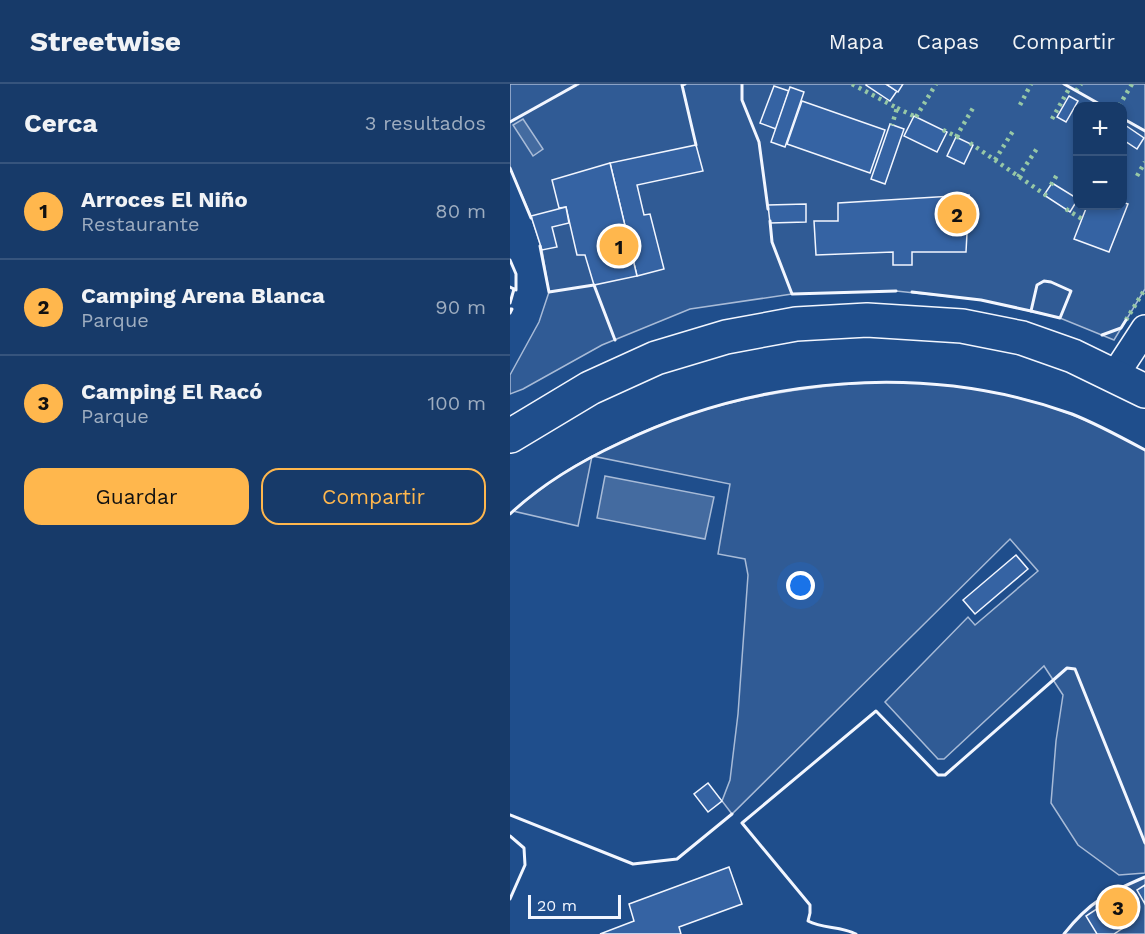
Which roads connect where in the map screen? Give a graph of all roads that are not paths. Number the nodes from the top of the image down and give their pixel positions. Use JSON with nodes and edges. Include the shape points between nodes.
{"nodes":[{"id":1,"x":1145,"y":329,"type":"edge"},
{"id":2,"x":1115,"y":375,"type":"junction"},
{"id":3,"x":1145,"y":391,"type":"edge"},
{"id":4,"x":510,"y":436,"type":"edge"}],
"edges":[{"from":1,"to":2,"type":"street"},
{"from":2,"to":3,"type":"street"},
{"from":2,"to":4,"type":"street","via":[[1022,338],[962,326],[867,320],[796,324],[726,337],[656,358],[590,388]]}]}
